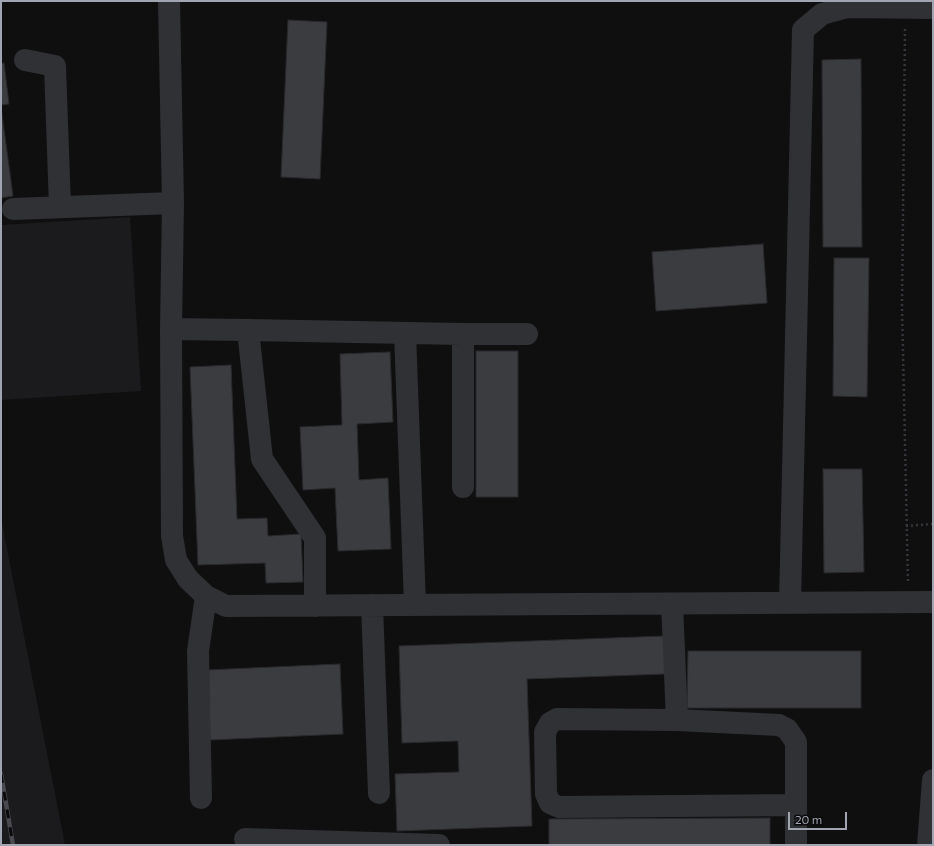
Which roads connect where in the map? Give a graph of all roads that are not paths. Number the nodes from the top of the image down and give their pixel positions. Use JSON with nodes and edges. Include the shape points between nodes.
{"nodes":[{"id":1,"x":169,"y":1,"type":"edge"},
{"id":2,"x":933,"y":8,"type":"edge"},
{"id":3,"x":25,"y":60,"type":"dead end"},
{"id":4,"x":173,"y":202,"type":"junction"},
{"id":5,"x":60,"y":207,"type":"junction"},
{"id":6,"x":13,"y":209,"type":"dead end"},
{"id":7,"x":171,"y":329,"type":"junction"},
{"id":8,"x":248,"y":330,"type":"junction"},
{"id":9,"x":406,"y":333,"type":"junction"},
{"id":10,"x":463,"y":334,"type":"junction"},
{"id":11,"x":527,"y":334,"type":"dead end"},
{"id":12,"x":463,"y":487,"type":"dead end"},
{"id":13,"x":206,"y":596,"type":"junction"},
{"id":14,"x":933,"y":602,"type":"edge"},
{"id":15,"x":790,"y":603,"type":"junction"},
{"id":16,"x":672,"y":604,"type":"junction"},
{"id":17,"x":372,"y":605,"type":"junction"},
{"id":18,"x":415,"y":605,"type":"junction"},
{"id":19,"x":315,"y":606,"type":"junction"},
{"id":20,"x":677,"y":720,"type":"junction"},
{"id":21,"x":933,"y":780,"type":"edge"},
{"id":22,"x":379,"y":794,"type":"dead end"},
{"id":23,"x":201,"y":798,"type":"dead end"},
{"id":24,"x":796,"y":805,"type":"junction"},
{"id":25,"x":245,"y":839,"type":"dead end"},
{"id":26,"x":439,"y":845,"type":"edge"},
{"id":27,"x":796,"y":845,"type":"edge"},
{"id":28,"x":928,"y":845,"type":"edge"}],
"edges":[{"from":1,"to":4,"type":"street"},
{"from":2,"to":15,"type":"street","via":[[848,7],[822,14],[803,30]]},
{"from":3,"to":5,"type":"street","via":[[55,66]]},
{"from":4,"to":5,"type":"street"},
{"from":4,"to":7,"type":"street"},
{"from":5,"to":6,"type":"street"},
{"from":7,"to":8,"type":"street"},
{"from":7,"to":13,"type":"street","via":[[172,536],[176,560],[188,579]]},
{"from":8,"to":9,"type":"street"},
{"from":8,"to":19,"type":"street","via":[[262,459],[315,538]]},
{"from":9,"to":10,"type":"street"},
{"from":9,"to":18,"type":"street"},
{"from":10,"to":11,"type":"street"},
{"from":10,"to":12,"type":"street"},
{"from":13,"to":19,"type":"street","via":[[226,606]]},
{"from":13,"to":23,"type":"street","via":[[198,651]]},
{"from":14,"to":15,"type":"street"},
{"from":15,"to":16,"type":"street"},
{"from":16,"to":18,"type":"street"},
{"from":16,"to":20,"type":"street"},
{"from":17,"to":18,"type":"street"},
{"from":17,"to":19,"type":"street"},
{"from":17,"to":22,"type":"street"},
{"from":20,"to":24,"type":"street","via":[[779,725],[787,729],[796,742]]},
{"from":20,"to":24,"type":"street","via":[[557,719],[550,723],[545,732],[546,794],[550,803],[560,807]]},
{"from":21,"to":28,"type":"street"},
{"from":24,"to":27,"type":"street"},
{"from":25,"to":26,"type":"street"}]}
